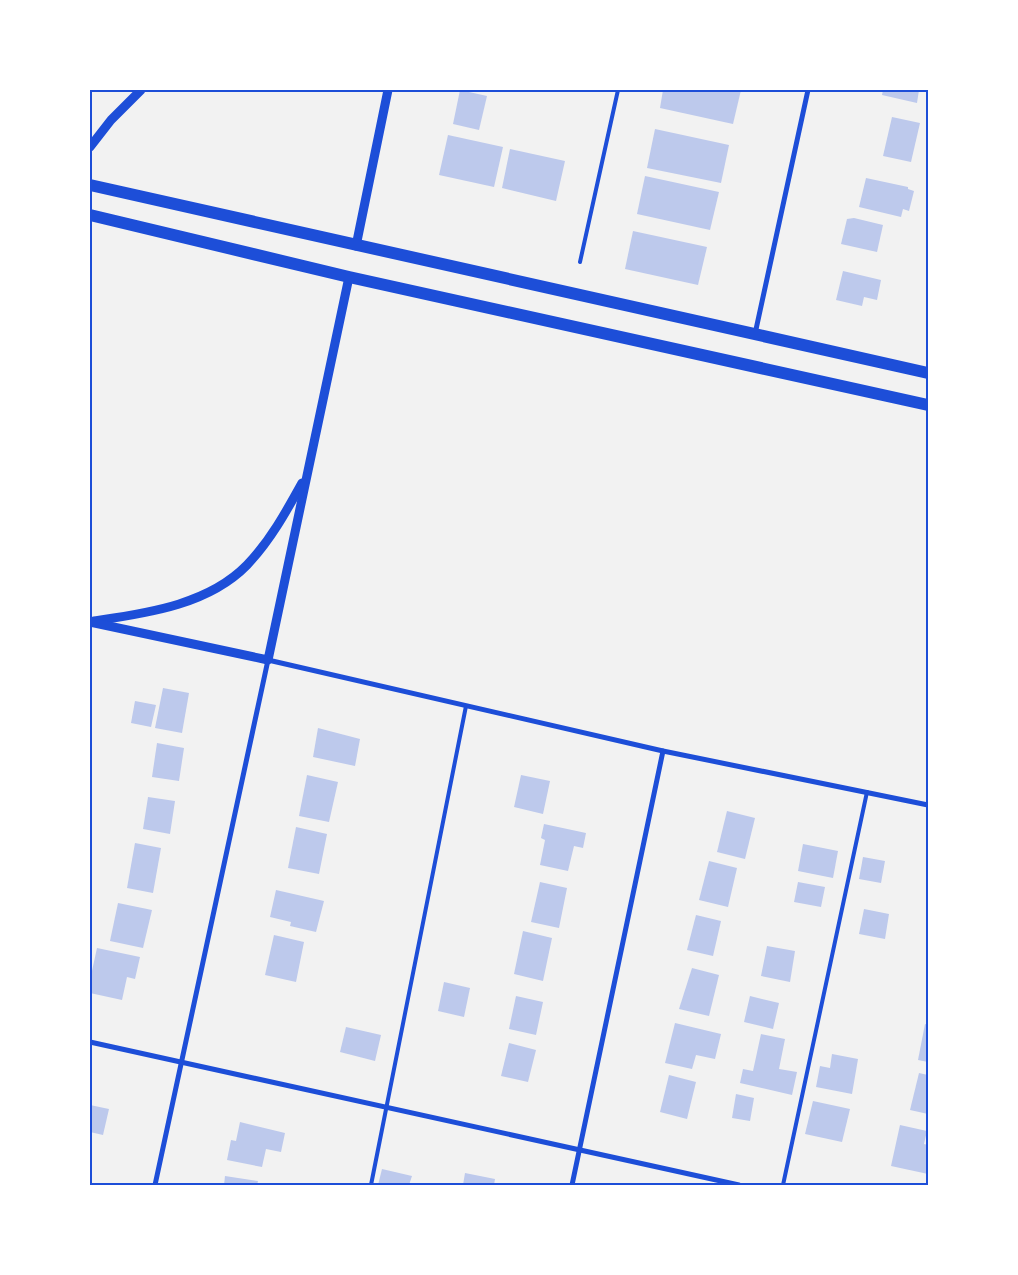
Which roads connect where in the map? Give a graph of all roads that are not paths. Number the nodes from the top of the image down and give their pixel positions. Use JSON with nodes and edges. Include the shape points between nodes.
{"nodes":[{"id":1,"x":141,"y":90,"type":"edge"},
{"id":2,"x":388,"y":90,"type":"edge"},
{"id":3,"x":618,"y":90,"type":"edge"},
{"id":4,"x":808,"y":90,"type":"edge"},
{"id":5,"x":90,"y":148,"type":"edge"},
{"id":6,"x":90,"y":184,"type":"edge"},
{"id":7,"x":90,"y":214,"type":"edge"},
{"id":8,"x":356,"y":246,"type":"junction"},
{"id":9,"x":580,"y":262,"type":"dead end"},
{"id":10,"x":349,"y":277,"type":"junction"},
{"id":11,"x":755,"y":334,"type":"junction"},
{"id":12,"x":928,"y":373,"type":"edge"},
{"id":13,"x":928,"y":405,"type":"edge"},
{"id":14,"x":308,"y":474,"type":"junction"},
{"id":15,"x":90,"y":622,"type":"edge"},
{"id":16,"x":268,"y":660,"type":"junction"},
{"id":17,"x":466,"y":706,"type":"junction"},
{"id":18,"x":663,"y":752,"type":"junction"},
{"id":19,"x":867,"y":792,"type":"junction"},
{"id":20,"x":928,"y":805,"type":"edge"},
{"id":21,"x":90,"y":1042,"type":"edge"},
{"id":22,"x":182,"y":1062,"type":"junction"},
{"id":23,"x":388,"y":1107,"type":"junction"},
{"id":24,"x":580,"y":1151,"type":"junction"},
{"id":25,"x":155,"y":1185,"type":"edge"},
{"id":26,"x":371,"y":1185,"type":"edge"},
{"id":27,"x":572,"y":1185,"type":"edge"},
{"id":28,"x":739,"y":1185,"type":"edge"},
{"id":29,"x":783,"y":1185,"type":"edge"}],
"edges":[{"from":1,"to":5,"type":"street","via":[[111,120]]},
{"from":2,"to":8,"type":"street"},
{"from":3,"to":9,"type":"lane"},
{"from":4,"to":11,"type":"street"},
{"from":6,"to":8,"type":"main road"},
{"from":7,"to":10,"type":"main road"},
{"from":8,"to":11,"type":"main road"},
{"from":10,"to":13,"type":"main road"},
{"from":10,"to":14,"type":"street"},
{"from":11,"to":12,"type":"main road"},
{"from":14,"to":15,"type":"street","via":[[269,538],[245,566],[226,580],[172,606]]},
{"from":14,"to":16,"type":"street"},
{"from":15,"to":16,"type":"street"},
{"from":16,"to":17,"type":"street"},
{"from":16,"to":22,"type":"street"},
{"from":17,"to":18,"type":"street"},
{"from":17,"to":23,"type":"lane"},
{"from":18,"to":19,"type":"street"},
{"from":18,"to":24,"type":"street"},
{"from":19,"to":20,"type":"street"},
{"from":19,"to":29,"type":"lane"},
{"from":21,"to":22,"type":"street"},
{"from":22,"to":23,"type":"street"},
{"from":22,"to":25,"type":"street"},
{"from":23,"to":24,"type":"street"},
{"from":23,"to":26,"type":"lane"},
{"from":24,"to":27,"type":"street"},
{"from":24,"to":28,"type":"street"}]}
